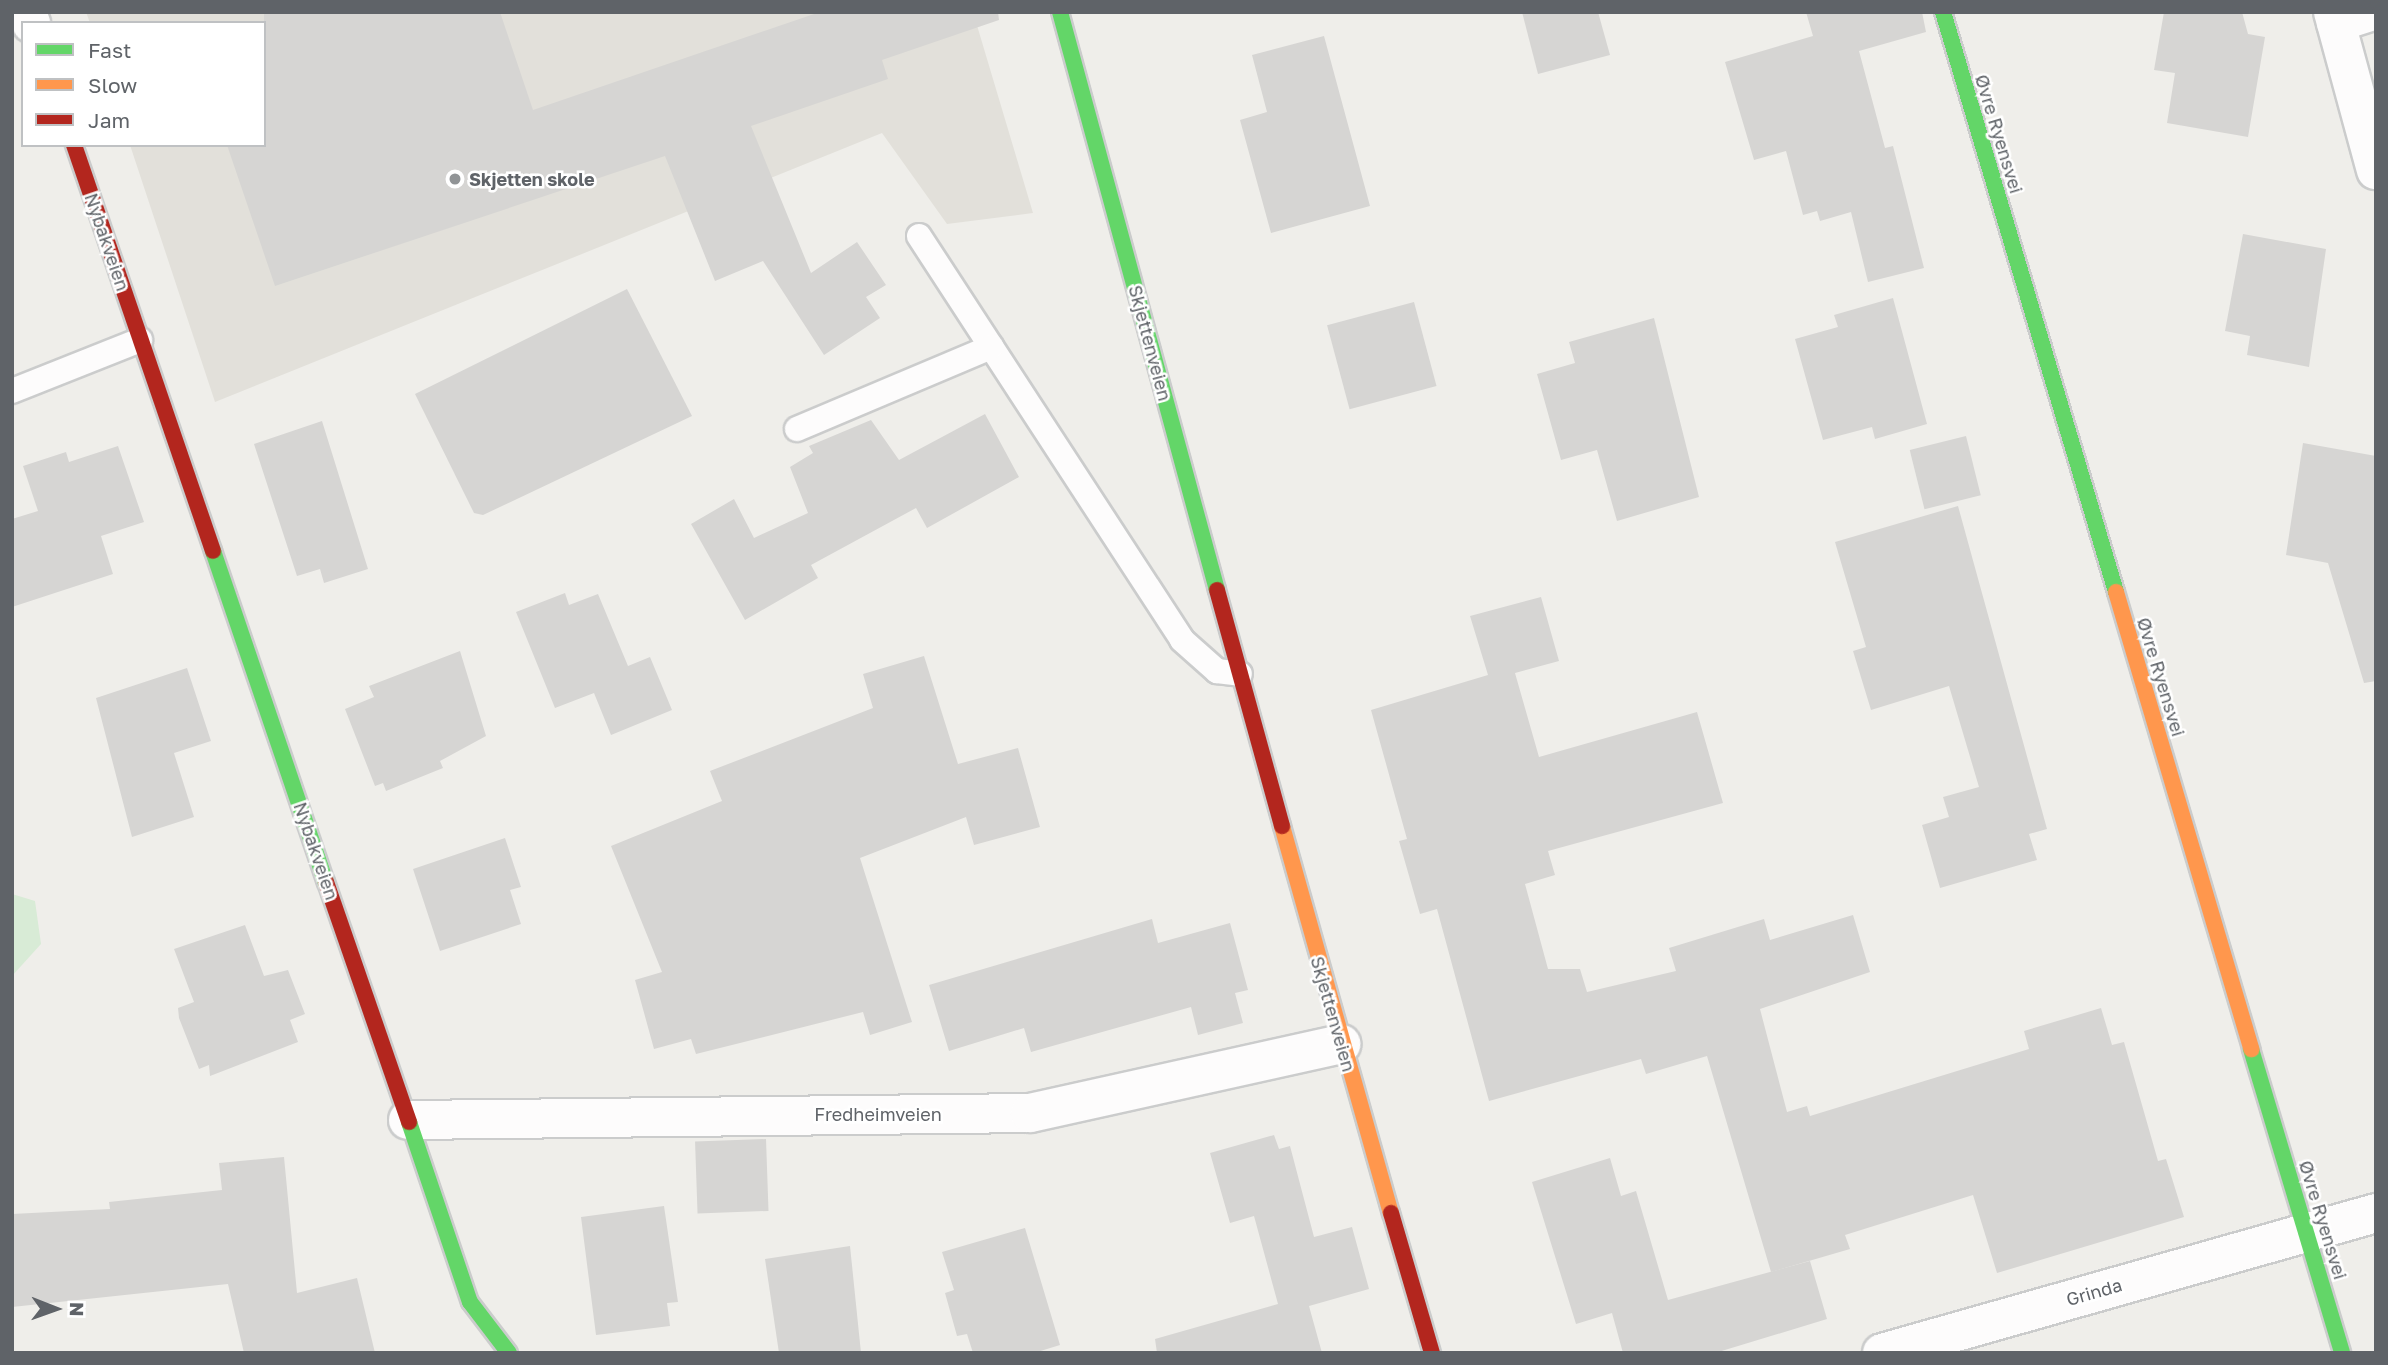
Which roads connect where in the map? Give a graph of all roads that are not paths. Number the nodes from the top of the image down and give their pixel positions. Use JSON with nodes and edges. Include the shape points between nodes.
{"nodes":[{"id":1,"x":1060,"y":12,"type":"edge"},
{"id":2,"x":1943,"y":12,"type":"edge"},
{"id":3,"x":2346,"y":16,"type":"edge"},
{"id":4,"x":75,"y":147,"type":"edge"},
{"id":5,"x":2376,"y":170,"type":"edge"},
{"id":6,"x":919,"y":236,"type":"dead end"},
{"id":7,"x":141,"y":340,"type":"junction"},
{"id":8,"x":991,"y":347,"type":"junction"},
{"id":9,"x":12,"y":391,"type":"edge"},
{"id":10,"x":797,"y":429,"type":"dead end"},
{"id":11,"x":1240,"y":674,"type":"junction"},
{"id":12,"x":1341,"y":1044,"type":"junction"},
{"id":13,"x":408,"y":1120,"type":"junction"},
{"id":14,"x":2376,"y":1213,"type":"edge"},
{"id":15,"x":2305,"y":1231,"type":"junction"},
{"id":16,"x":509,"y":1353,"type":"edge"},
{"id":17,"x":1432,"y":1353,"type":"edge"},
{"id":18,"x":1882,"y":1353,"type":"edge"},
{"id":19,"x":2342,"y":1353,"type":"edge"}],
"edges":[{"from":1,"to":11,"type":"street","name":"Skjettenveien"},
{"from":2,"to":15,"type":"street","name":"Øvre Ryensvei"},
{"from":3,"to":5,"type":"street"},
{"from":4,"to":7,"type":"street","name":"Nybakveien"},
{"from":6,"to":8,"type":"lane"},
{"from":7,"to":9,"type":"lane"},
{"from":7,"to":13,"type":"street","name":"Nybakveien"},
{"from":8,"to":10,"type":"lane"},
{"from":8,"to":11,"type":"lane","via":[[1182,640],[1217,671]]},
{"from":11,"to":12,"type":"street","name":"Skjettenveien"},
{"from":12,"to":13,"type":"street","name":"Fredheimveien","via":[[1030,1113]]},
{"from":12,"to":17,"type":"street","name":"Skjettenveien"},
{"from":13,"to":16,"type":"street","name":"Nybakveien","via":[[470,1303]]},
{"from":14,"to":15,"type":"street","name":"Grinda"},
{"from":15,"to":18,"type":"street","name":"Grinda"},
{"from":15,"to":19,"type":"street","name":"Øvre Ryensvei"}]}
